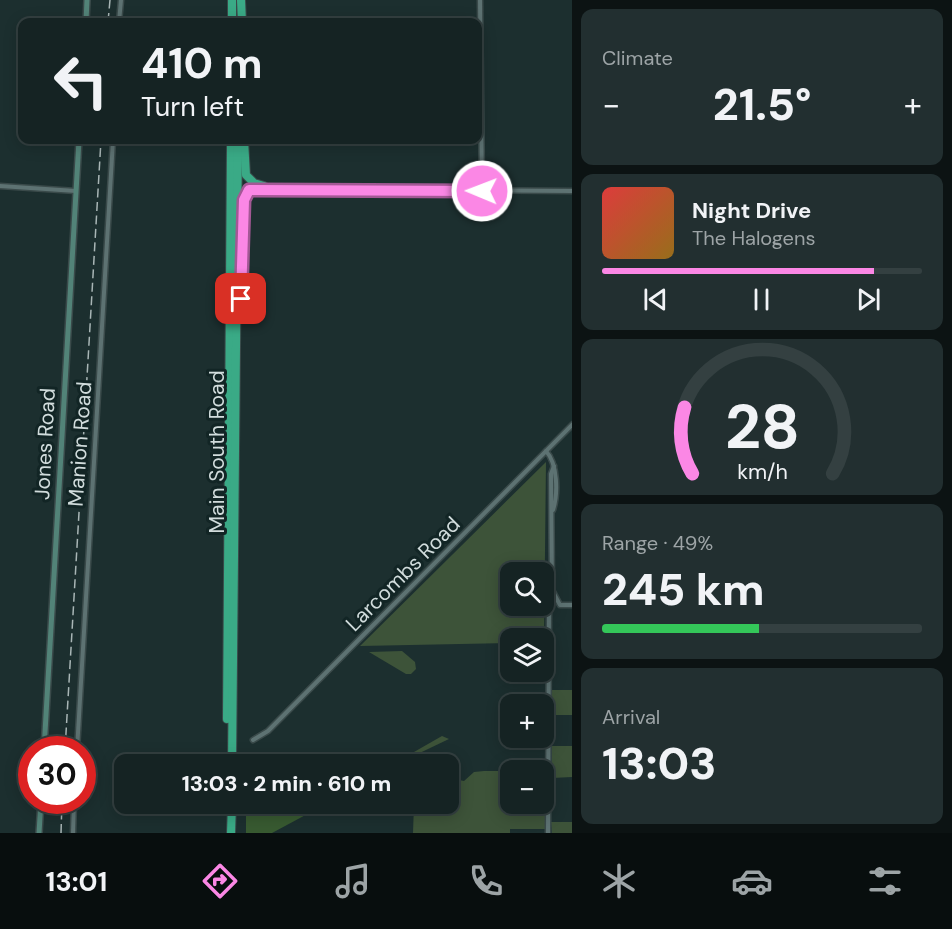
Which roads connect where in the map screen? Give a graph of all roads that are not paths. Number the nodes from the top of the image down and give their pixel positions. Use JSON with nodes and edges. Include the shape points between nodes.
{"nodes":[{"id":1,"x":87,"y":0,"type":"edge"},
{"id":2,"x":121,"y":0,"type":"edge"},
{"id":3,"x":232,"y":0,"type":"edge"},
{"id":4,"x":240,"y":0,"type":"edge"},
{"id":5,"x":480,"y":0,"type":"edge"},
{"id":6,"x":86,"y":18,"type":"edge"},
{"id":7,"x":119,"y":18,"type":"edge"},
{"id":8,"x":232,"y":18,"type":"edge"},
{"id":9,"x":240,"y":18,"type":"edge"},
{"id":10,"x":480,"y":18,"type":"edge"},
{"id":11,"x":79,"y":144,"type":"edge"},
{"id":12,"x":113,"y":144,"type":"edge"},
{"id":13,"x":231,"y":144,"type":"edge"},
{"id":14,"x":238,"y":144,"type":"edge"},
{"id":15,"x":244,"y":144,"type":"edge"},
{"id":16,"x":482,"y":144,"type":"edge"},
{"id":17,"x":0,"y":186,"type":"edge"},
{"id":18,"x":277,"y":189,"type":"junction"},
{"id":19,"x":77,"y":191,"type":"junction"},
{"id":20,"x":482,"y":191,"type":"junction"},
{"id":21,"x":572,"y":191,"type":"edge"},
{"id":22,"x":236,"y":357,"type":"junction"},
{"id":23,"x":572,"y":425,"type":"edge"},
{"id":24,"x":546,"y":451,"type":"junction"},
{"id":25,"x":552,"y":562,"type":"edge"},
{"id":26,"x":554,"y":594,"type":"edge"},
{"id":27,"x":554,"y":605,"type":"edge"},
{"id":28,"x":560,"y":605,"type":"junction"},
{"id":29,"x":572,"y":605,"type":"edge"},
{"id":30,"x":549,"y":616,"type":"edge"},
{"id":31,"x":45,"y":736,"type":"edge"},
{"id":32,"x":78,"y":736,"type":"edge"},
{"id":33,"x":253,"y":740,"type":"dead end"},
{"id":34,"x":227,"y":754,"type":"edge"},
{"id":35,"x":232,"y":754,"type":"edge"},
{"id":36,"x":40,"y":814,"type":"edge"},
{"id":37,"x":74,"y":814,"type":"edge"},
{"id":38,"x":226,"y":814,"type":"edge"},
{"id":39,"x":232,"y":814,"type":"edge"},
{"id":40,"x":39,"y":833,"type":"edge"},
{"id":41,"x":73,"y":833,"type":"edge"},
{"id":42,"x":226,"y":833,"type":"edge"},
{"id":43,"x":231,"y":833,"type":"edge"},
{"id":44,"x":548,"y":833,"type":"edge"}],
"edges":[{"from":1,"to":6,"type":"main road"},
{"from":2,"to":7,"type":"street"},
{"from":3,"to":8,"type":"highway"},
{"from":4,"to":9,"type":"highway"},
{"from":5,"to":10,"type":"street"},
{"from":11,"to":19,"type":"main road","name":"Jones Road"},
{"from":12,"to":32,"type":"street","name":"Manion Road"},
{"from":13,"to":34,"type":"highway","name":"Main South Road"},
{"from":14,"to":22,"type":"highway","name":"Main South Road"},
{"from":15,"to":18,"type":"highway","via":[[248,179],[256,185]]},
{"from":16,"to":20,"type":"street"},
{"from":17,"to":19,"type":"street"},
{"from":18,"to":20,"type":"street"},
{"from":18,"to":22,"type":"highway","via":[[249,190],[244,197]]},
{"from":19,"to":31,"type":"main road","name":"Jones Road"},
{"from":20,"to":21,"type":"street"},
{"from":22,"to":35,"type":"highway","name":"Main South Road"},
{"from":23,"to":24,"type":"street","name":"Larcombs Road"},
{"from":24,"to":25,"type":"street","via":[[554,466],[550,474]]},
{"from":24,"to":33,"type":"street","name":"Larcombs Road","via":[[275,724]]},
{"from":26,"to":28,"type":"street"},
{"from":27,"to":28,"type":"street"},
{"from":28,"to":29,"type":"street"},
{"from":30,"to":44,"type":"street"},
{"from":36,"to":40,"type":"main road"},
{"from":37,"to":41,"type":"street"},
{"from":38,"to":42,"type":"highway"},
{"from":39,"to":43,"type":"highway"}]}
